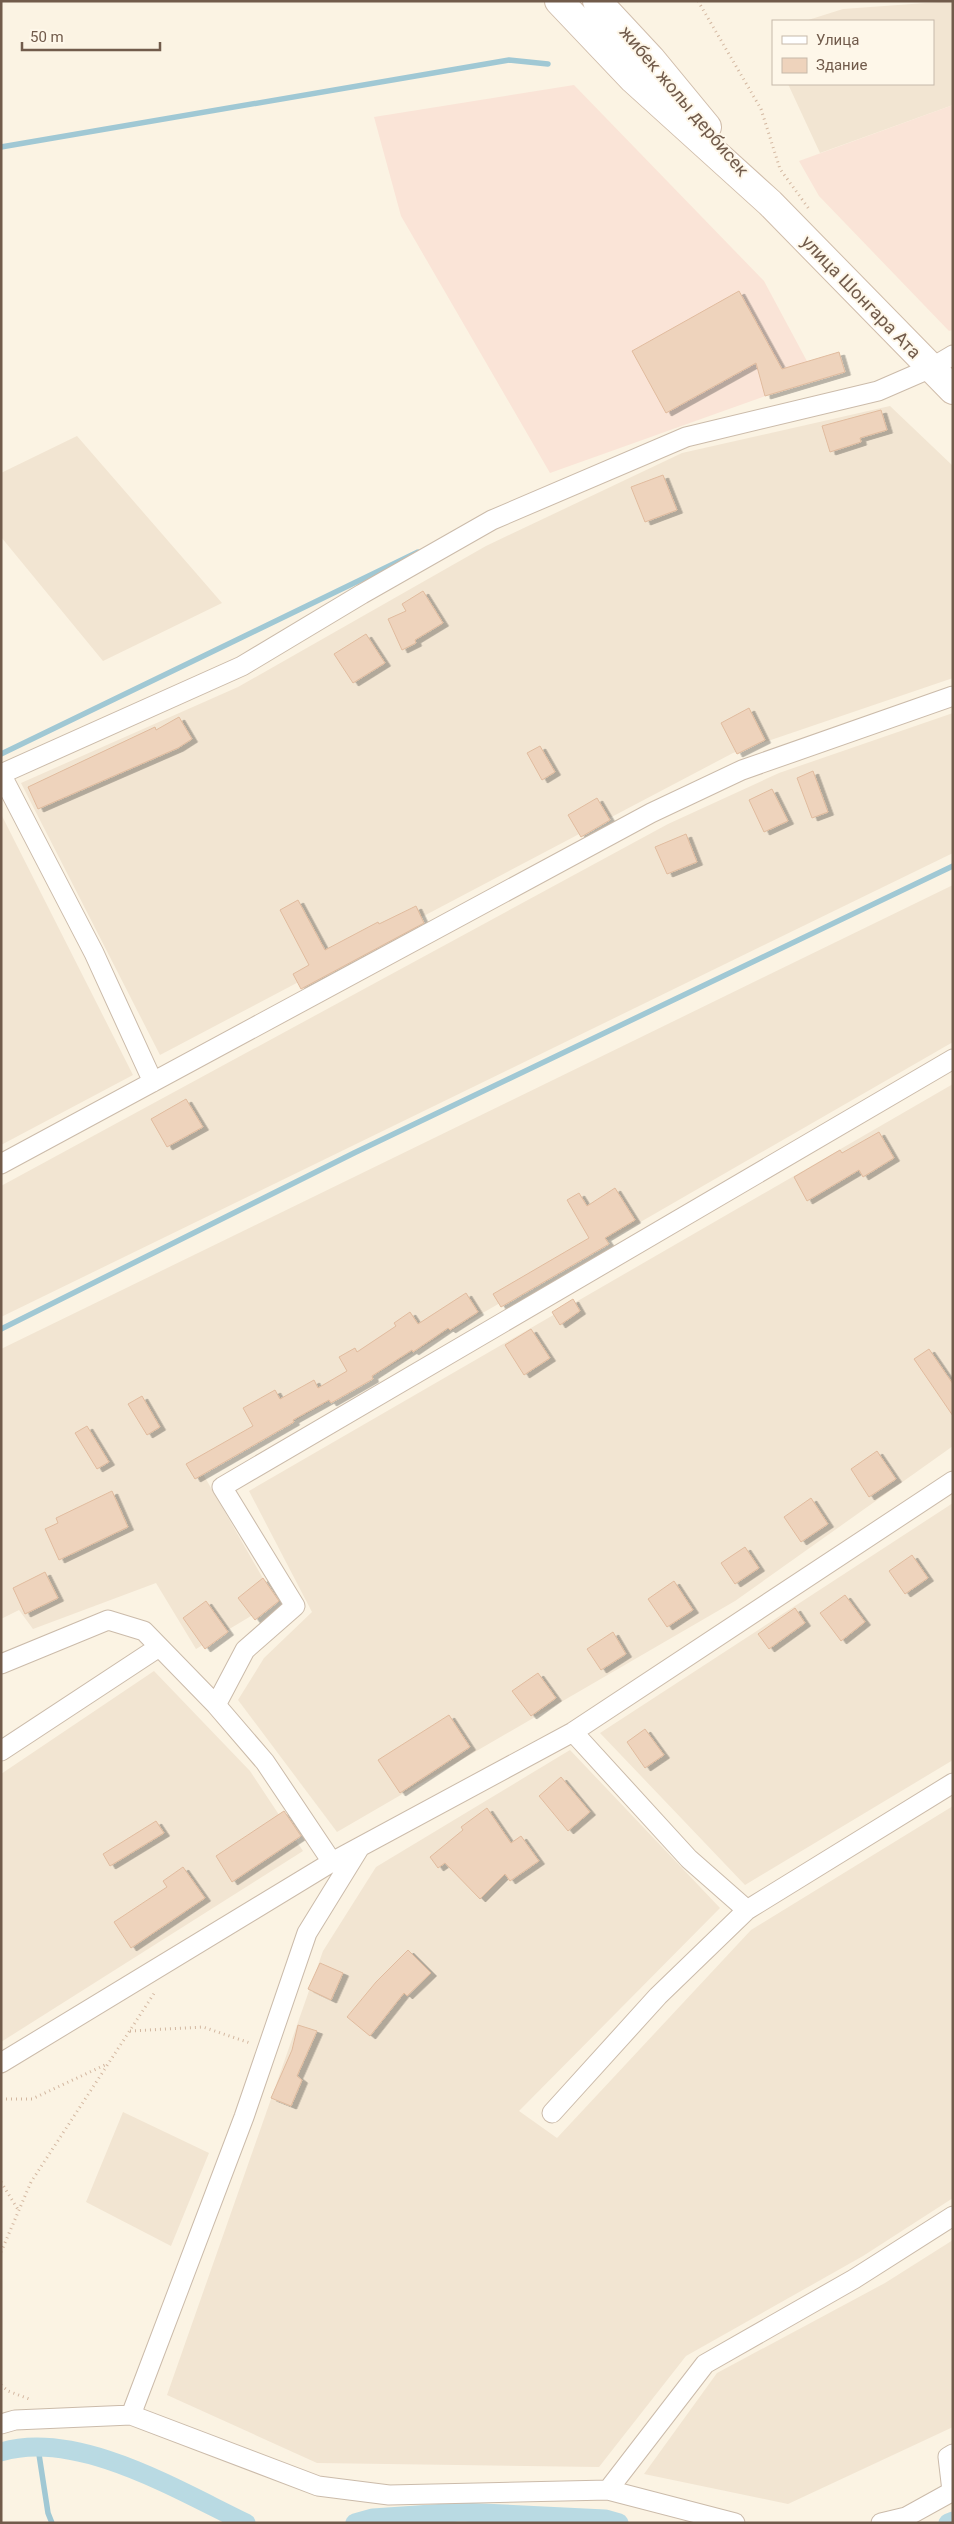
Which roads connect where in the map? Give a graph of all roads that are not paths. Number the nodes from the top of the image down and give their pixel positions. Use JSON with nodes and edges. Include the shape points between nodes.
{"nodes":[{"id":1,"x":559,"y":1,"type":"edge"},
{"id":2,"x":596,"y":1,"type":"edge"},
{"id":3,"x":770,"y":203,"type":"junction"},
{"id":4,"x":942,"y":361,"type":"edge"},
{"id":5,"x":953,"y":390,"type":"edge"},
{"id":6,"x":953,"y":696,"type":"edge"},
{"id":7,"x":1,"y":774,"type":"edge"},
{"id":8,"x":953,"y":1059,"type":"edge"},
{"id":9,"x":153,"y":1082,"type":"junction"},
{"id":10,"x":1,"y":1164,"type":"edge"},
{"id":11,"x":953,"y":1480,"type":"edge"},
{"id":12,"x":159,"y":1647,"type":"junction"},
{"id":13,"x":1,"y":1664,"type":"edge"},
{"id":14,"x":216,"y":1705,"type":"junction"},
{"id":15,"x":573,"y":1732,"type":"junction"},
{"id":16,"x":1,"y":1752,"type":"edge"},
{"id":17,"x":953,"y":1783,"type":"edge"},
{"id":18,"x":361,"y":1846,"type":"junction"},
{"id":19,"x":332,"y":1862,"type":"junction"},
{"id":20,"x":747,"y":1910,"type":"junction"},
{"id":21,"x":1,"y":2063,"type":"edge"},
{"id":22,"x":552,"y":2112,"type":"dead end"},
{"id":23,"x":953,"y":2216,"type":"edge"},
{"id":24,"x":131,"y":2415,"type":"junction"},
{"id":25,"x":1,"y":2424,"type":"edge"},
{"id":26,"x":953,"y":2454,"type":"edge"},
{"id":27,"x":608,"y":2490,"type":"junction"},
{"id":28,"x":952,"y":2491,"type":"edge"},
{"id":29,"x":735,"y":2523,"type":"edge"},
{"id":30,"x":881,"y":2523,"type":"edge"}],
"edges":[{"from":1,"to":3,"type":"main road","via":[[634,78]]},
{"from":2,"to":3,"type":"main road","name":"жибек жолы дербисек","via":[[650,58]]},
{"from":3,"to":4,"type":"main road","name":"улица Шонгара Ата"},
{"from":4,"to":5,"type":"main road","name":"улица Шонгара Ата"},
{"from":4,"to":7,"type":"street","via":[[878,390],[686,437],[492,520],[242,666]]},
{"from":6,"to":9,"type":"street","via":[[742,770],[651,812]]},
{"from":7,"to":9,"type":"street","via":[[94,952]]},
{"from":8,"to":14,"type":"street","via":[[222,1487],[295,1606],[245,1650]]},
{"from":9,"to":10,"type":"street"},
{"from":11,"to":15,"type":"street"},
{"from":12,"to":13,"type":"street","via":[[144,1631],[108,1620]]},
{"from":12,"to":14,"type":"street"},
{"from":12,"to":16,"type":"street"},
{"from":14,"to":19,"type":"street","via":[[265,1762]]},
{"from":15,"to":18,"type":"street"},
{"from":15,"to":20,"type":"street","via":[[689,1859]]},
{"from":17,"to":20,"type":"street"},
{"from":18,"to":19,"type":"street"},
{"from":18,"to":24,"type":"street","via":[[307,1933],[244,2117]]},
{"from":19,"to":21,"type":"street"},
{"from":20,"to":22,"type":"street","via":[[658,1996]]},
{"from":23,"to":27,"type":"street","via":[[854,2280],[705,2364]]},
{"from":24,"to":25,"type":"street","via":[[15,2420]]},
{"from":24,"to":27,"type":"street","via":[[318,2486],[389,2495]]},
{"from":26,"to":28,"type":"street","via":[[948,2457]]},
{"from":27,"to":29,"type":"street"},
{"from":28,"to":30,"type":"street","via":[[906,2516]]}]}
